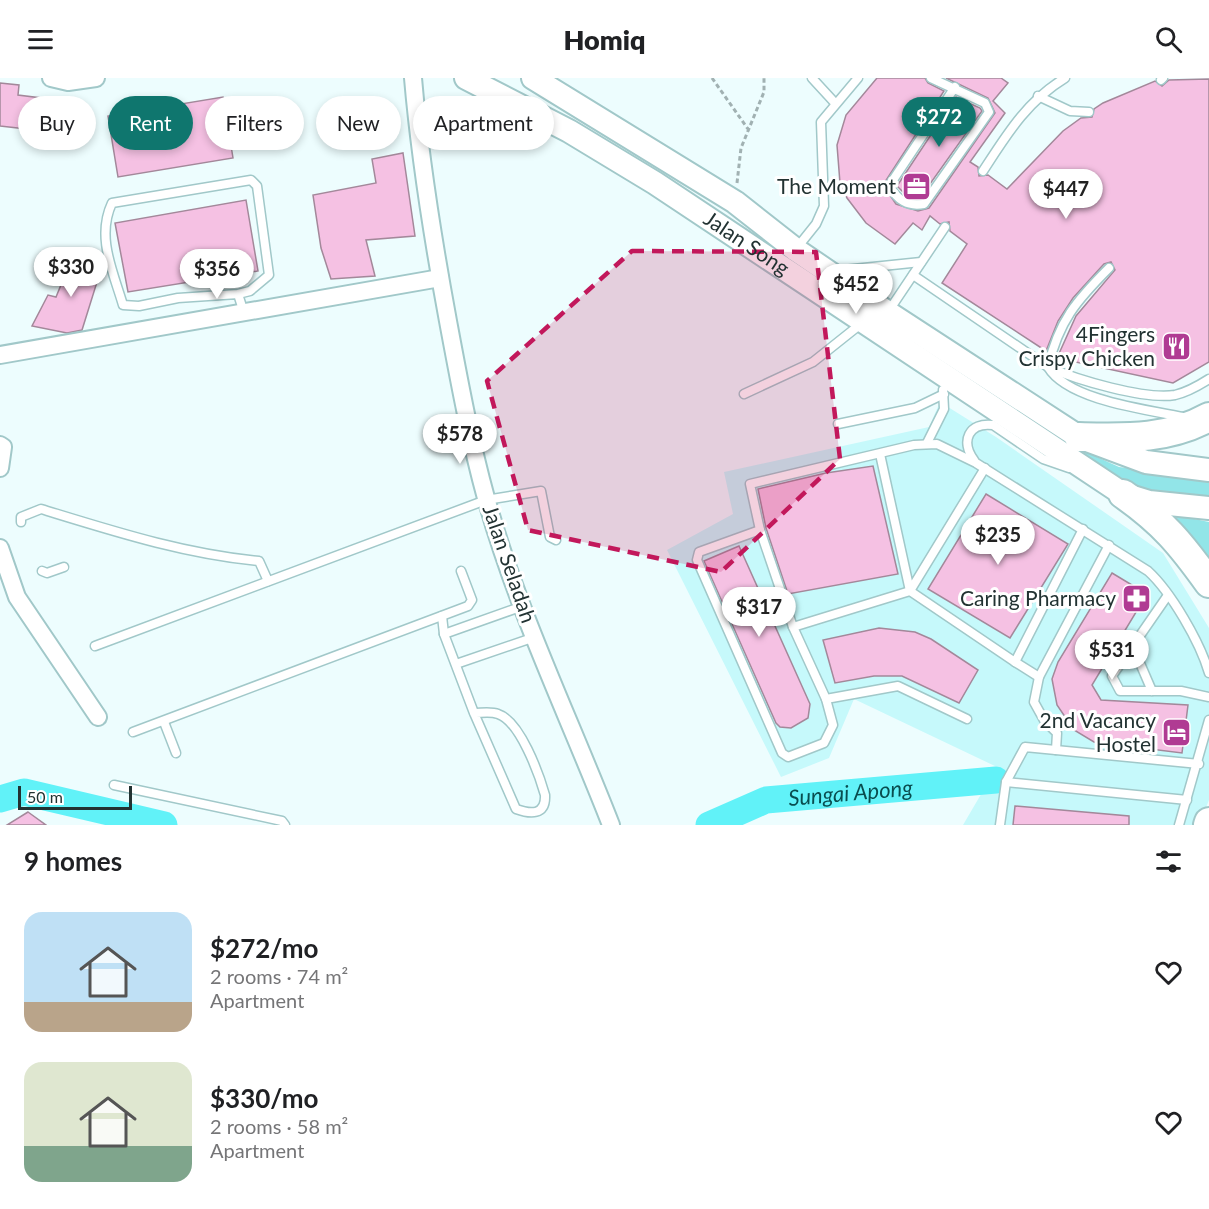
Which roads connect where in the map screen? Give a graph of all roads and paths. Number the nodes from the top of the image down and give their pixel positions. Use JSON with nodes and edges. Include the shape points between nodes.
{"nodes":[{"id":1,"x":51,"y":78,"type":"edge"},
{"id":2,"x":96,"y":78,"type":"edge"},
{"id":3,"x":413,"y":78,"type":"edge"},
{"id":4,"x":466,"y":78,"type":"edge"},
{"id":5,"x":533,"y":78,"type":"edge"},
{"id":6,"x":712,"y":78,"type":"edge"},
{"id":7,"x":764,"y":78,"type":"edge"},
{"id":8,"x":812,"y":78,"type":"edge"},
{"id":9,"x":858,"y":78,"type":"edge"},
{"id":10,"x":931,"y":78,"type":"edge"},
{"id":11,"x":1048,"y":78,"type":"edge"},
{"id":12,"x":1065,"y":78,"type":"edge"},
{"id":13,"x":955,"y":87,"type":"junction"},
{"id":14,"x":1048,"y":88,"type":"junction"},
{"id":15,"x":1038,"y":96,"type":"junction"},
{"id":16,"x":835,"y":102,"type":"junction"},
{"id":17,"x":1089,"y":112,"type":"dead end"},
{"id":18,"x":748,"y":129,"type":"junction"},
{"id":19,"x":983,"y":171,"type":"dead end"},
{"id":20,"x":735,"y":202,"type":"junction"},
{"id":21,"x":945,"y":228,"type":"dead end"},
{"id":22,"x":796,"y":250,"type":"junction"},
{"id":23,"x":921,"y":262,"type":"junction"},
{"id":24,"x":1109,"y":268,"type":"dead end"},
{"id":25,"x":828,"y":271,"type":"junction"},
{"id":26,"x":913,"y":275,"type":"junction"},
{"id":27,"x":440,"y":278,"type":"junction"},
{"id":28,"x":238,"y":294,"type":"junction"},
{"id":29,"x":887,"y":312,"type":"junction"},
{"id":30,"x":244,"y":313,"type":"junction"},
{"id":31,"x":863,"y":322,"type":"junction"},
{"id":32,"x":0,"y":355,"type":"edge"},
{"id":33,"x":1048,"y":368,"type":"junction"},
{"id":34,"x":1209,"y":379,"type":"edge"},
{"id":35,"x":942,"y":384,"type":"junction"},
{"id":36,"x":744,"y":394,"type":"dead end"},
{"id":37,"x":1206,"y":419,"type":"edge"},
{"id":38,"x":838,"y":424,"type":"dead end"},
{"id":39,"x":1079,"y":437,"type":"junction"},
{"id":40,"x":927,"y":443,"type":"junction"},
{"id":41,"x":0,"y":445,"type":"edge"},
{"id":42,"x":880,"y":454,"type":"junction"},
{"id":43,"x":976,"y":462,"type":"junction"},
{"id":44,"x":0,"y":468,"type":"edge"},
{"id":45,"x":985,"y":468,"type":"junction"},
{"id":46,"x":1209,"y":470,"type":"edge"},
{"id":47,"x":1092,"y":475,"type":"junction"},
{"id":48,"x":1123,"y":494,"type":"junction"},
{"id":49,"x":486,"y":500,"type":"junction"},
{"id":50,"x":1209,"y":508,"type":"edge"},
{"id":51,"x":21,"y":522,"type":"dead end"},
{"id":52,"x":1083,"y":529,"type":"junction"},
{"id":53,"x":760,"y":530,"type":"junction"},
{"id":54,"x":556,"y":540,"type":"dead end"},
{"id":55,"x":1109,"y":545,"type":"junction"},
{"id":56,"x":0,"y":548,"type":"edge"},
{"id":57,"x":64,"y":567,"type":"dead end"},
{"id":58,"x":42,"y":571,"type":"dead end"},
{"id":59,"x":461,"y":571,"type":"dead end"},
{"id":60,"x":268,"y":581,"type":"junction"},
{"id":61,"x":1209,"y":583,"type":"edge"},
{"id":62,"x":910,"y":591,"type":"junction"},
{"id":63,"x":1168,"y":595,"type":"junction"},
{"id":64,"x":523,"y":606,"type":"junction"},
{"id":65,"x":442,"y":616,"type":"junction"},
{"id":66,"x":793,"y":627,"type":"junction"},
{"id":67,"x":444,"y":634,"type":"junction"},
{"id":68,"x":536,"y":637,"type":"junction"},
{"id":69,"x":95,"y":646,"type":"dead end"},
{"id":70,"x":1133,"y":647,"type":"junction"},
{"id":71,"x":1015,"y":662,"type":"junction"},
{"id":72,"x":456,"y":664,"type":"junction"},
{"id":73,"x":1209,"y":673,"type":"edge"},
{"id":74,"x":1039,"y":677,"type":"junction"},
{"id":75,"x":1152,"y":691,"type":"junction"},
{"id":76,"x":1209,"y":697,"type":"edge"},
{"id":77,"x":826,"y":699,"type":"junction"},
{"id":78,"x":474,"y":713,"type":"junction"},
{"id":79,"x":98,"y":717,"type":"dead end"},
{"id":80,"x":967,"y":719,"type":"dead end"},
{"id":81,"x":1209,"y":720,"type":"edge"},
{"id":82,"x":164,"y":722,"type":"junction"},
{"id":83,"x":133,"y":732,"type":"dead end"},
{"id":84,"x":1056,"y":750,"type":"junction"},
{"id":85,"x":176,"y":753,"type":"dead end"},
{"id":86,"x":1199,"y":764,"type":"junction"},
{"id":87,"x":1006,"y":782,"type":"junction"},
{"id":88,"x":114,"y":785,"type":"dead end"},
{"id":89,"x":1187,"y":800,"type":"junction"},
{"id":90,"x":285,"y":825,"type":"edge"},
{"id":91,"x":611,"y":825,"type":"edge"},
{"id":92,"x":1000,"y":825,"type":"edge"},
{"id":93,"x":1179,"y":825,"type":"edge"}],
"edges":[{"from":1,"to":2,"type":"street","via":[[68,82]]},
{"from":3,"to":27,"type":"street","name":"Jalan Seladah"},
{"from":4,"to":31,"type":"main road","name":"Jalan Song","via":[[569,131],[655,183]]},
{"from":5,"to":20,"type":"main road","name":"Jalan Song"},
{"from":6,"to":18,"type":"path"},
{"from":7,"to":18,"type":"path","via":[[764,92]]},
{"from":8,"to":16,"type":"lane"},
{"from":9,"to":16,"type":"lane"},
{"from":10,"to":13,"type":"lane"},
{"from":11,"to":14,"type":"lane"},
{"from":12,"to":14,"type":"lane"},
{"from":13,"to":13,"type":"lane","via":[[889,186],[898,199],[914,206],[924,204],[989,112],[985,103]]},
{"from":14,"to":15,"type":"lane"},
{"from":15,"to":17,"type":"lane","via":[[1070,111]]},
{"from":15,"to":19,"type":"lane","via":[[1017,119]]},
{"from":16,"to":22,"type":"lane","via":[[821,122],[824,206]]},
{"from":18,"to":20,"type":"path","via":[[741,148]]},
{"from":20,"to":22,"type":"main road","name":"Jalan Song"},
{"from":21,"to":23,"type":"lane"},
{"from":22,"to":25,"type":"main road","name":"Jalan Song"},
{"from":23,"to":25,"type":"lane"},
{"from":23,"to":26,"type":"lane"},
{"from":24,"to":33,"type":"lane","via":[[1066,316]]},
{"from":25,"to":29,"type":"main road","name":"Jalan Song"},
{"from":26,"to":29,"type":"lane"},
{"from":26,"to":33,"type":"lane"},
{"from":27,"to":30,"type":"street"},
{"from":27,"to":49,"type":"street","name":"Jalan Seladah","via":[[463,404]]},
{"from":28,"to":28,"type":"lane","via":[[250,291],[269,275],[257,186],[251,180],[112,203],[104,219],[106,247],[123,305]]},
{"from":28,"to":30,"type":"lane"},
{"from":29,"to":39,"type":"main road","name":"Jalan Song"},
{"from":30,"to":32,"type":"street"},
{"from":31,"to":35,"type":"main road","name":"Jalan Song"},
{"from":31,"to":36,"type":"lane","via":[[813,362]]},
{"from":33,"to":34,"type":"lane","via":[[1079,380],[1158,396],[1183,393]]},
{"from":33,"to":37,"type":"lane","via":[[1054,378],[1078,393]]},
{"from":35,"to":38,"type":"lane","via":[[915,408]]},
{"from":35,"to":40,"type":"lane","via":[[944,409]]},
{"from":35,"to":47,"type":"main road","name":"Jalan Song"},
{"from":37,"to":39,"type":"highway","via":[[1179,432],[1159,435]]},
{"from":39,"to":46,"type":"main road","name":"Jalan Song","via":[[1146,462]]},
{"from":40,"to":42,"type":"lane"},
{"from":40,"to":43,"type":"lane","via":[[947,447]]},
{"from":41,"to":44,"type":"street","via":[[4,457]]},
{"from":42,"to":53,"type":"lane","via":[[750,484]]},
{"from":42,"to":62,"type":"lane"},
{"from":43,"to":45,"type":"lane"},
{"from":43,"to":47,"type":"lane","via":[[968,452],[967,439],[977,427],[993,425],[1043,459]]},
{"from":45,"to":52,"type":"lane"},
{"from":45,"to":62,"type":"lane"},
{"from":47,"to":48,"type":"main road","name":"Jalan Song"},
{"from":48,"to":50,"type":"main road","name":"Jalan Song","via":[[1149,502]]},
{"from":48,"to":61,"type":"highway","via":[[1156,517]]},
{"from":49,"to":54,"type":"lane","via":[[541,491],[547,528]]},
{"from":49,"to":60,"type":"lane"},
{"from":49,"to":64,"type":"street","name":"Jalan Seladah"},
{"from":51,"to":60,"type":"lane","via":[[21,517],[41,509],[175,548],[259,561]]},
{"from":52,"to":55,"type":"lane"},
{"from":52,"to":71,"type":"lane"},
{"from":53,"to":66,"type":"lane"},
{"from":53,"to":77,"type":"lane","via":[[699,552],[697,560],[782,753],[788,757],[824,743],[833,725]]},
{"from":55,"to":63,"type":"lane","via":[[1148,571]]},
{"from":55,"to":74,"type":"lane"},
{"from":56,"to":79,"type":"street","via":[[17,597]]},
{"from":57,"to":58,"type":"lane"},
{"from":59,"to":65,"type":"lane","via":[[471,603]]},
{"from":60,"to":69,"type":"lane"},
{"from":62,"to":66,"type":"lane"},
{"from":62,"to":71,"type":"lane"},
{"from":63,"to":70,"type":"lane"},
{"from":63,"to":73,"type":"lane"},
{"from":64,"to":67,"type":"lane"},
{"from":64,"to":68,"type":"street","name":"Jalan Seladah"},
{"from":65,"to":67,"type":"lane"},
{"from":65,"to":82,"type":"lane"},
{"from":66,"to":77,"type":"lane"},
{"from":67,"to":72,"type":"lane"},
{"from":68,"to":72,"type":"lane"},
{"from":68,"to":91,"type":"street","name":"Jalan Seladah"},
{"from":70,"to":75,"type":"lane"},
{"from":70,"to":75,"type":"lane","via":[[1112,676],[1120,691]]},
{"from":71,"to":74,"type":"lane"},
{"from":72,"to":78,"type":"lane"},
{"from":74,"to":84,"type":"lane","via":[[1034,702],[1057,733]]},
{"from":75,"to":76,"type":"lane"},
{"from":77,"to":80,"type":"lane","via":[[898,686]]},
{"from":78,"to":78,"type":"lane","via":[[498,714],[521,737],[545,795],[540,810],[531,814],[516,809]]},
{"from":81,"to":86,"type":"lane"},
{"from":82,"to":83,"type":"lane"},
{"from":82,"to":85,"type":"lane"},
{"from":84,"to":86,"type":"lane"},
{"from":84,"to":87,"type":"lane","via":[[1025,747]]},
{"from":86,"to":89,"type":"lane"},
{"from":87,"to":89,"type":"lane"},
{"from":87,"to":92,"type":"lane"},
{"from":88,"to":90,"type":"lane","via":[[282,820]]},
{"from":89,"to":93,"type":"lane"}]}
